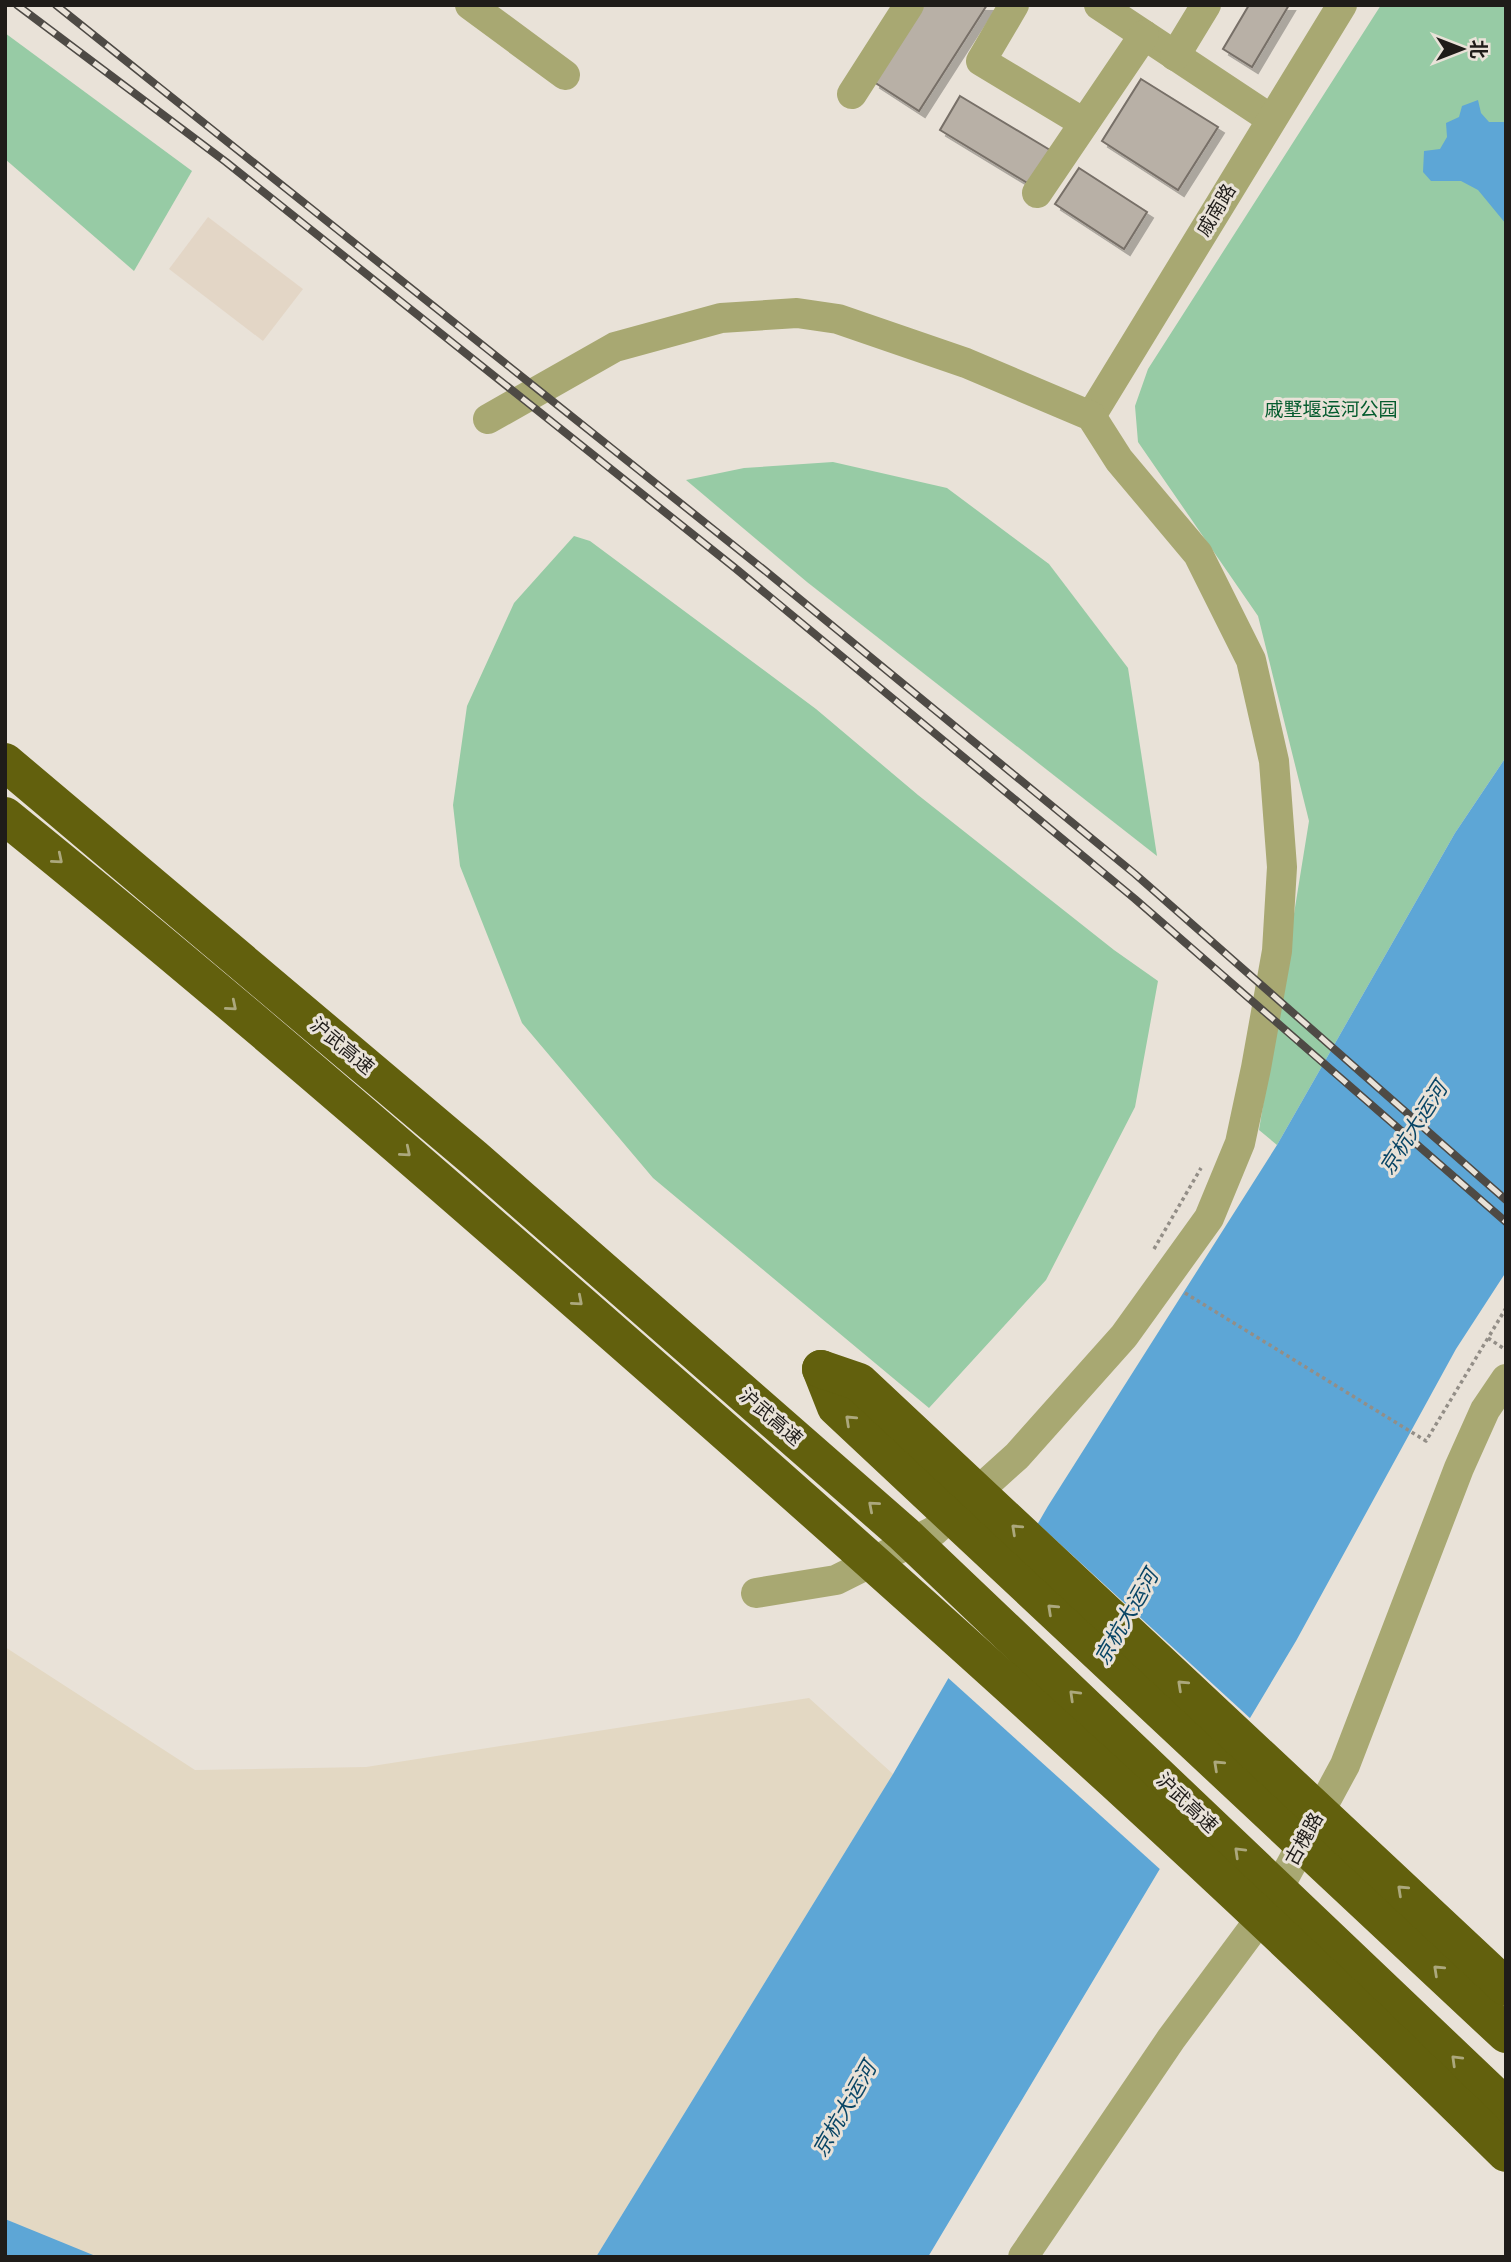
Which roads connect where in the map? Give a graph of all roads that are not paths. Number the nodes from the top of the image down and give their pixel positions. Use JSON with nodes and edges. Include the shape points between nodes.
{"nodes":[{"id":1,"x":470,"y":5,"type":"edge"},
{"id":2,"x":909,"y":5,"type":"edge"},
{"id":3,"x":1014,"y":5,"type":"edge"},
{"id":4,"x":1099,"y":5,"type":"edge"},
{"id":5,"x":1206,"y":5,"type":"edge"},
{"id":6,"x":1342,"y":5,"type":"edge"},
{"id":7,"x":1144,"y":34,"type":"junction"},
{"id":8,"x":1175,"y":55,"type":"junction"},
{"id":9,"x":565,"y":75,"type":"dead end"},
{"id":10,"x":852,"y":94,"type":"dead end"},
{"id":11,"x":1271,"y":119,"type":"junction"},
{"id":12,"x":1084,"y":123,"type":"junction"},
{"id":13,"x":1037,"y":193,"type":"dead end"},
{"id":14,"x":1091,"y":416,"type":"junction"},
{"id":15,"x":488,"y":419,"type":"dead end"},
{"id":16,"x":5,"y":762,"type":"edge"},
{"id":17,"x":5,"y":816,"type":"edge"},
{"id":18,"x":1506,"y":1379,"type":"edge"},
{"id":19,"x":756,"y":1593,"type":"dead end"},
{"id":20,"x":1506,"y":1987,"type":"edge"},
{"id":21,"x":1506,"y":2034,"type":"edge"},
{"id":22,"x":1506,"y":2107,"type":"edge"},
{"id":23,"x":1506,"y":2154,"type":"edge"},
{"id":24,"x":1023,"y":2257,"type":"edge"}],
"edges":[{"from":1,"to":9,"type":"street"},
{"from":2,"to":10,"type":"street"},
{"from":3,"to":12,"type":"street","via":[[981,61]]},
{"from":4,"to":7,"type":"street"},
{"from":5,"to":8,"type":"street"},
{"from":6,"to":11,"type":"street","name":"戚南路"},
{"from":7,"to":8,"type":"street"},
{"from":7,"to":12,"type":"street"},
{"from":8,"to":11,"type":"street"},
{"from":11,"to":14,"type":"street","name":"戚南路"},
{"from":12,"to":13,"type":"street"},
{"from":14,"to":15,"type":"street","via":[[954,358],[838,319],[797,313],[721,318],[615,347]]},
{"from":14,"to":19,"type":"street","via":[[1119,460],[1198,554],[1251,660],[1275,761],[1282,867],[1277,951],[1240,1143],[1209,1218],[1124,1336],[1017,1456],[934,1531],[836,1580]]},
{"from":22,"to":16,"type":"highway","name":"沪武高速","one_way":true,"via":[[904,1534],[474,1158]]},
{"from":17,"to":23,"type":"highway","name":"沪武高速","one_way":true,"via":[[445,1185],[925,1608],[1216,1876]]},
{"from":18,"to":24,"type":"street","name":"古槐路","via":[[1485,1410],[1459,1468],[1345,1765],[1266,1911],[1171,2039]]},
{"from":20,"to":21,"type":"highway","via":[[859,1382],[821,1369],[836,1407]]}]}
